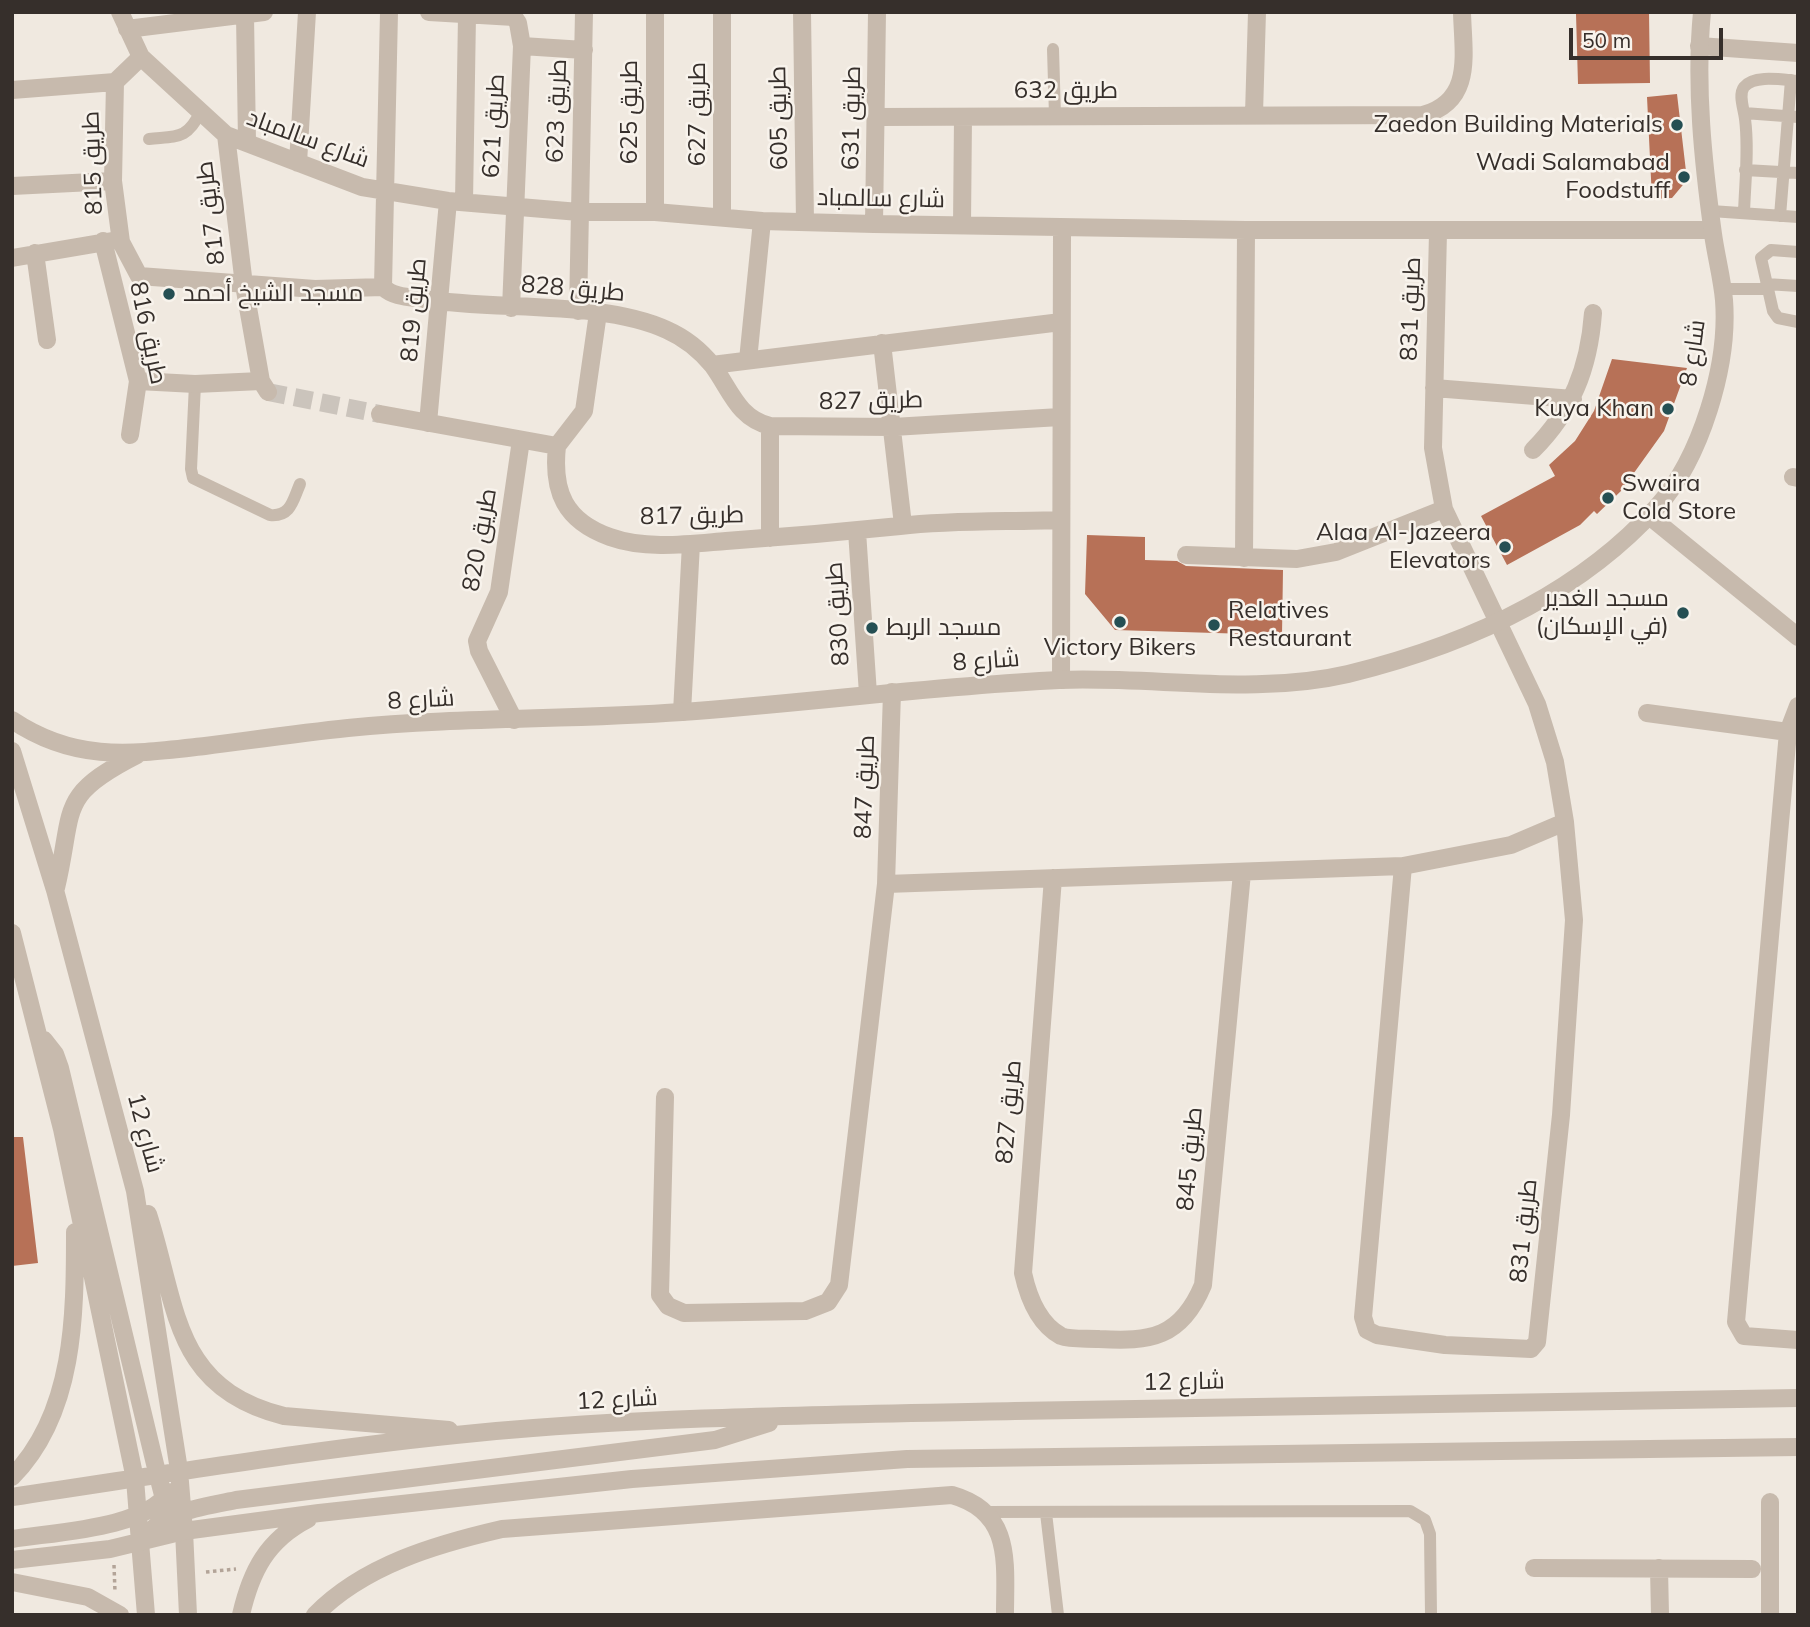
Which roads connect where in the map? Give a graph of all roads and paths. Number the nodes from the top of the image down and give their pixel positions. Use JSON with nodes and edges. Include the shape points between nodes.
{"nodes":[{"id":1,"x":120,"y":12,"type":"edge"},
{"id":2,"x":264,"y":12,"type":"edge"},
{"id":3,"x":307,"y":12,"type":"edge"},
{"id":4,"x":389,"y":12,"type":"edge"},
{"id":5,"x":429,"y":12,"type":"edge"},
{"id":6,"x":584,"y":12,"type":"edge"},
{"id":7,"x":655,"y":12,"type":"edge"},
{"id":8,"x":722,"y":12,"type":"edge"},
{"id":9,"x":802,"y":12,"type":"edge"},
{"id":10,"x":877,"y":12,"type":"edge"},
{"id":11,"x":1257,"y":12,"type":"edge"},
{"id":12,"x":1462,"y":12,"type":"edge"},
{"id":13,"x":1702,"y":12,"type":"edge"},
{"id":14,"x":245,"y":15,"type":"junction"},
{"id":15,"x":467,"y":15,"type":"junction"},
{"id":16,"x":127,"y":29,"type":"junction"},
{"id":17,"x":522,"y":46,"type":"junction"},
{"id":18,"x":1699,"y":46,"type":"junction"},
{"id":19,"x":1053,"y":49,"type":"dead end"},
{"id":20,"x":584,"y":50,"type":"junction"},
{"id":21,"x":1798,"y":53,"type":"edge"},
{"id":22,"x":141,"y":57,"type":"junction"},
{"id":23,"x":1794,"y":81,"type":"edge"},
{"id":24,"x":115,"y":82,"type":"junction"},
{"id":25,"x":12,"y":90,"type":"edge"},
{"id":26,"x":201,"y":111,"type":"junction"},
{"id":27,"x":1744,"y":113,"type":"junction"},
{"id":28,"x":1254,"y":114,"type":"junction"},
{"id":29,"x":1055,"y":116,"type":"junction"},
{"id":30,"x":878,"y":117,"type":"junction"},
{"id":31,"x":963,"y":117,"type":"junction"},
{"id":32,"x":1793,"y":117,"type":"edge"},
{"id":33,"x":226,"y":135,"type":"junction"},
{"id":34,"x":149,"y":139,"type":"dead end"},
{"id":35,"x":247,"y":142,"type":"junction"},
{"id":36,"x":298,"y":163,"type":"junction"},
{"id":37,"x":1745,"y":170,"type":"junction"},
{"id":38,"x":1783,"y":172,"type":"junction"},
{"id":39,"x":1798,"y":173,"type":"edge"},
{"id":40,"x":113,"y":181,"type":"junction"},
{"id":41,"x":12,"y":186,"type":"edge"},
{"id":42,"x":385,"y":190,"type":"junction"},
{"id":43,"x":456,"y":201,"type":"junction"},
{"id":44,"x":514,"y":208,"type":"junction"},
{"id":45,"x":1711,"y":211,"type":"junction"},
{"id":46,"x":579,"y":212,"type":"junction"},
{"id":47,"x":655,"y":212,"type":"junction"},
{"id":48,"x":1744,"y":213,"type":"junction"},
{"id":49,"x":722,"y":216,"type":"junction"},
{"id":50,"x":1780,"y":216,"type":"junction"},
{"id":51,"x":1798,"y":217,"type":"edge"},
{"id":52,"x":762,"y":222,"type":"junction"},
{"id":53,"x":805,"y":222,"type":"junction"},
{"id":54,"x":874,"y":224,"type":"junction"},
{"id":55,"x":962,"y":225,"type":"junction"},
{"id":56,"x":1062,"y":228,"type":"junction"},
{"id":57,"x":1246,"y":230,"type":"junction"},
{"id":58,"x":1712,"y":230,"type":"junction"},
{"id":59,"x":1438,"y":232,"type":"junction"},
{"id":60,"x":103,"y":241,"type":"junction"},
{"id":61,"x":121,"y":242,"type":"junction"},
{"id":62,"x":1798,"y":252,"type":"edge"},
{"id":63,"x":35,"y":253,"type":"junction"},
{"id":64,"x":12,"y":258,"type":"edge"},
{"id":65,"x":244,"y":285,"type":"junction"},
{"id":66,"x":1767,"y":286,"type":"junction"},
{"id":67,"x":1798,"y":286,"type":"edge"},
{"id":68,"x":383,"y":287,"type":"junction"},
{"id":69,"x":1722,"y":289,"type":"junction"},
{"id":70,"x":441,"y":302,"type":"junction"},
{"id":71,"x":511,"y":308,"type":"junction"},
{"id":72,"x":578,"y":311,"type":"junction"},
{"id":73,"x":598,"y":313,"type":"junction"},
{"id":74,"x":1593,"y":313,"type":"dead end"},
{"id":75,"x":1061,"y":322,"type":"junction"},
{"id":76,"x":1798,"y":322,"type":"edge"},
{"id":77,"x":47,"y":340,"type":"dead end"},
{"id":78,"x":882,"y":343,"type":"junction"},
{"id":79,"x":748,"y":360,"type":"junction"},
{"id":80,"x":712,"y":365,"type":"junction"},
{"id":81,"x":138,"y":381,"type":"junction"},
{"id":82,"x":195,"y":384,"type":"junction"},
{"id":83,"x":1434,"y":388,"type":"junction"},
{"id":84,"x":1573,"y":398,"type":"junction"},
{"id":85,"x":380,"y":414,"type":"tunnel mouth"},
{"id":86,"x":1060,"y":417,"type":"junction"},
{"id":87,"x":428,"y":423,"type":"junction"},
{"id":88,"x":770,"y":426,"type":"junction"},
{"id":89,"x":893,"y":428,"type":"junction"},
{"id":90,"x":130,"y":435,"type":"dead end"},
{"id":91,"x":521,"y":440,"type":"junction"},
{"id":92,"x":557,"y":446,"type":"junction"},
{"id":93,"x":1533,"y":450,"type":"dead end"},
{"id":94,"x":300,"y":484,"type":"dead end"},
{"id":95,"x":1444,"y":509,"type":"junction"},
{"id":96,"x":1648,"y":515,"type":"junction"},
{"id":97,"x":1060,"y":520,"type":"junction"},
{"id":98,"x":903,"y":526,"type":"junction"},
{"id":99,"x":857,"y":531,"type":"junction"},
{"id":100,"x":771,"y":538,"type":"junction"},
{"id":101,"x":691,"y":544,"type":"junction"},
{"id":102,"x":1186,"y":555,"type":"dead end"},
{"id":103,"x":1244,"y":558,"type":"junction"},
{"id":104,"x":1499,"y":622,"type":"junction"},
{"id":105,"x":1798,"y":638,"type":"edge"},
{"id":106,"x":1061,"y":680,"type":"junction"},
{"id":107,"x":892,"y":692,"type":"junction"},
{"id":108,"x":868,"y":694,"type":"junction"},
{"id":109,"x":1798,"y":706,"type":"edge"},
{"id":110,"x":682,"y":712,"type":"junction"},
{"id":111,"x":1647,"y":713,"type":"dead end"},
{"id":112,"x":12,"y":720,"type":"edge"},
{"id":113,"x":514,"y":720,"type":"junction"},
{"id":114,"x":1788,"y":732,"type":"junction"},
{"id":115,"x":12,"y":751,"type":"edge"},
{"id":116,"x":140,"y":754,"type":"junction"},
{"id":117,"x":1565,"y":822,"type":"junction"},
{"id":118,"x":1403,"y":866,"type":"junction"},
{"id":119,"x":1242,"y":873,"type":"junction"},
{"id":120,"x":1053,"y":878,"type":"junction"},
{"id":121,"x":886,"y":884,"type":"junction"},
{"id":122,"x":55,"y":890,"type":"junction"},
{"id":123,"x":12,"y":933,"type":"edge"},
{"id":124,"x":38,"y":1035,"type":"junction"},
{"id":125,"x":665,"y":1097,"type":"dead end"},
{"id":126,"x":71,"y":1179,"type":"junction"},
{"id":127,"x":135,"y":1191,"type":"junction"},
{"id":128,"x":1063,"y":1337,"type":"joint"},
{"id":129,"x":1798,"y":1340,"type":"edge"},
{"id":130,"x":1798,"y":1398,"type":"edge"},
{"id":131,"x":794,"y":1415,"type":"junction"},
{"id":132,"x":477,"y":1433,"type":"junction"},
{"id":133,"x":1798,"y":1447,"type":"edge"},
{"id":134,"x":179,"y":1470,"type":"junction"},
{"id":135,"x":158,"y":1474,"type":"junction"},
{"id":136,"x":12,"y":1477,"type":"edge"},
{"id":137,"x":135,"y":1479,"type":"junction"},
{"id":138,"x":12,"y":1497,"type":"edge"},
{"id":139,"x":1770,"y":1502,"type":"dead end"},
{"id":140,"x":173,"y":1508,"type":"junction"},
{"id":141,"x":986,"y":1512,"type":"junction"},
{"id":142,"x":319,"y":1513,"type":"junction"},
{"id":143,"x":1046,"y":1513,"type":"junction"},
{"id":144,"x":138,"y":1515,"type":"junction"},
{"id":145,"x":184,"y":1531,"type":"junction"},
{"id":146,"x":12,"y":1539,"type":"edge"},
{"id":147,"x":140,"y":1542,"type":"junction"},
{"id":148,"x":110,"y":1549,"type":"junction"},
{"id":149,"x":12,"y":1560,"type":"edge"},
{"id":150,"x":256,"y":1567,"type":"junction"},
{"id":151,"x":1534,"y":1568,"type":"dead end"},
{"id":152,"x":1659,"y":1568,"type":"junction"},
{"id":153,"x":1752,"y":1569,"type":"dead end"},
{"id":154,"x":186,"y":1574,"type":"junction"},
{"id":155,"x":12,"y":1582,"type":"edge"},
{"id":156,"x":116,"y":1611,"type":"edge"},
{"id":157,"x":327,"y":1611,"type":"edge"},
{"id":158,"x":146,"y":1615,"type":"edge"},
{"id":159,"x":188,"y":1615,"type":"edge"},
{"id":160,"x":241,"y":1615,"type":"edge"},
{"id":161,"x":1005,"y":1615,"type":"edge"},
{"id":162,"x":1058,"y":1615,"type":"edge"},
{"id":163,"x":1431,"y":1615,"type":"edge"},
{"id":164,"x":1660,"y":1615,"type":"edge"},
{"id":165,"x":1770,"y":1615,"type":"edge"}],
"edges":[{"from":1,"to":16,"type":"street","name":"شارع سالمباد"},
{"from":2,"to":14,"type":"street"},
{"from":3,"to":36,"type":"street"},
{"from":4,"to":42,"type":"street"},
{"from":5,"to":15,"type":"street"},
{"from":6,"to":20,"type":"street","name":"طريق 623"},
{"from":7,"to":47,"type":"street","name":"طريق 625"},
{"from":8,"to":49,"type":"street","name":"طريق 627"},
{"from":9,"to":53,"type":"street","name":"طريق 605"},
{"from":10,"to":30,"type":"street","name":"طريق 631"},
{"from":11,"to":28,"type":"street"},
{"from":12,"to":28,"type":"street","name":"طريق 632","via":[[1462,75],[1450,104],[1437,111],[1409,115]]},
{"from":13,"to":18,"type":"street","name":"شارع 8"},
{"from":14,"to":16,"type":"street"},
{"from":14,"to":35,"type":"street"},
{"from":15,"to":17,"type":"street","name":"طريق 621","via":[[514,17]]},
{"from":15,"to":43,"type":"street","name":"طريق 819"},
{"from":16,"to":22,"type":"street","name":"شارع سالمباد"},
{"from":17,"to":20,"type":"street","name":"طريق 621"},
{"from":17,"to":44,"type":"street","name":"طريق 621"},
{"from":18,"to":21,"type":"street"},
{"from":18,"to":45,"type":"street","name":"شارع 8"},
{"from":19,"to":29,"type":"lane"},
{"from":20,"to":46,"type":"street","name":"طريق 623"},
{"from":22,"to":24,"type":"street"},
{"from":22,"to":26,"type":"street","name":"شارع سالمباد"},
{"from":23,"to":27,"type":"lane","via":[[1762,80],[1746,85],[1741,96]]},
{"from":23,"to":32,"type":"lane"},
{"from":24,"to":25,"type":"street"},
{"from":24,"to":40,"type":"street","name":"طريق 815"},
{"from":26,"to":33,"type":"street","name":"شارع سالمباد"},
{"from":26,"to":34,"type":"lane","via":[[194,126],[181,136]]},
{"from":27,"to":32,"type":"lane"},
{"from":27,"to":37,"type":"lane"},
{"from":28,"to":29,"type":"street","name":"طريق 632"},
{"from":29,"to":31,"type":"street","name":"طريق 632"},
{"from":30,"to":31,"type":"street","name":"طريق 632"},
{"from":30,"to":54,"type":"street","name":"طريق 631"},
{"from":31,"to":55,"type":"street"},
{"from":32,"to":38,"type":"lane"},
{"from":33,"to":35,"type":"street","name":"شارع سالمباد"},
{"from":33,"to":65,"type":"street","name":"طريق 817"},
{"from":35,"to":36,"type":"street","name":"شارع سالمباد"},
{"from":36,"to":42,"type":"street","name":"شارع سالمباد","via":[[362,187]]},
{"from":37,"to":38,"type":"lane"},
{"from":37,"to":48,"type":"lane"},
{"from":38,"to":39,"type":"lane"},
{"from":38,"to":50,"type":"lane"},
{"from":40,"to":41,"type":"street"},
{"from":40,"to":61,"type":"street","name":"طريق 815"},
{"from":42,"to":43,"type":"street","name":"شارع سالمباد"},
{"from":42,"to":68,"type":"street"},
{"from":43,"to":44,"type":"street","name":"شارع سالمباد"},
{"from":43,"to":70,"type":"street","name":"طريق 819"},
{"from":44,"to":46,"type":"street","name":"شارع سالمباد"},
{"from":44,"to":71,"type":"street"},
{"from":45,"to":48,"type":"lane"},
{"from":45,"to":58,"type":"street","name":"شارع 8"},
{"from":46,"to":47,"type":"street","name":"شارع سالمباد"},
{"from":46,"to":72,"type":"street"},
{"from":47,"to":49,"type":"street","name":"شارع سالمباد"},
{"from":48,"to":50,"type":"lane"},
{"from":49,"to":52,"type":"street","name":"شارع سالمباد"},
{"from":50,"to":51,"type":"lane"},
{"from":52,"to":53,"type":"street","name":"شارع سالمباد"},
{"from":52,"to":79,"type":"street"},
{"from":53,"to":54,"type":"street","name":"شارع سالمباد"},
{"from":54,"to":55,"type":"street","name":"شارع سالمباد"},
{"from":55,"to":56,"type":"street","name":"شارع سالمباد"},
{"from":56,"to":57,"type":"street","name":"شارع سالمباد"},
{"from":56,"to":75,"type":"street"},
{"from":57,"to":59,"type":"street","name":"شارع سالمباد"},
{"from":57,"to":103,"type":"street"},
{"from":58,"to":59,"type":"street","name":"شارع سالمباد"},
{"from":58,"to":69,"type":"street","name":"شارع 8"},
{"from":59,"to":83,"type":"street","name":"طريق 831"},
{"from":60,"to":61,"type":"street"},
{"from":60,"to":63,"type":"street"},
{"from":60,"to":81,"type":"street","name":"طريق 816"},
{"from":61,"to":65,"type":"street","via":[[142,278]]},
{"from":62,"to":66,"type":"lane","via":[[1765,252],[1760,258]]},
{"from":63,"to":64,"type":"street"},
{"from":63,"to":77,"type":"street"},
{"from":65,"to":68,"type":"street"},
{"from":65,"to":82,"type":"street","name":"طريق 817","via":[[265,387]]},
{"from":66,"to":67,"type":"lane"},
{"from":66,"to":69,"type":"lane"},
{"from":66,"to":76,"type":"lane","via":[[1778,318]]},
{"from":68,"to":70,"type":"street","name":"طريق 828","via":[[390,294]]},
{"from":69,"to":96,"type":"street","name":"شارع 8","via":[[1723,351],[1711,402],[1688,459],[1660,505]]},
{"from":70,"to":71,"type":"street","name":"طريق 828"},
{"from":70,"to":87,"type":"street","name":"طريق 819"},
{"from":71,"to":72,"type":"street","name":"طريق 828"},
{"from":72,"to":73,"type":"street","name":"طريق 828"},
{"from":73,"to":80,"type":"street","name":"طريق 828","via":[[666,329],[691,343]]},
{"from":73,"to":92,"type":"street","via":[[584,411]]},
{"from":74,"to":84,"type":"street","via":[[1591,343]]},
{"from":75,"to":78,"type":"street"},
{"from":75,"to":86,"type":"street"},
{"from":78,"to":79,"type":"street"},
{"from":78,"to":89,"type":"street"},
{"from":79,"to":80,"type":"street"},
{"from":80,"to":88,"type":"street","name":"طريق 827","via":[[744,414]]},
{"from":81,"to":82,"type":"street"},
{"from":81,"to":90,"type":"street","name":"طريق 816"},
{"from":82,"to":94,"type":"lane","name":"طريق 816","via":[[191,474],[197,482],[278,516],[290,509]]},
{"from":83,"to":84,"type":"street","name":"طريق 831"},
{"from":83,"to":95,"type":"street","name":"طريق 831","via":[[1433,448]]},
{"from":84,"to":93,"type":"street"},
{"from":85,"to":87,"type":"street"},
{"from":86,"to":89,"type":"street","name":"طريق 827"},
{"from":86,"to":97,"type":"street"},
{"from":87,"to":91,"type":"street"},
{"from":88,"to":89,"type":"street","name":"طريق 827"},
{"from":88,"to":100,"type":"street"},
{"from":89,"to":98,"type":"street"},
{"from":91,"to":92,"type":"street"},
{"from":91,"to":113,"type":"street","name":"طريق 820","via":[[499,592],[477,641]]},
{"from":92,"to":101,"type":"street","name":"طريق 817","via":[[554,470],[558,492],[570,511],[588,526],[634,543]]},
{"from":95,"to":103,"type":"street","via":[[1336,552],[1297,559]]},
{"from":95,"to":104,"type":"street","name":"طريق 831"},
{"from":96,"to":104,"type":"street","name":"شارع 8","via":[[1580,577]]},
{"from":96,"to":105,"type":"street"},
{"from":97,"to":98,"type":"street","name":"طريق 817"},
{"from":97,"to":106,"type":"street"},
{"from":98,"to":99,"type":"street","name":"طريق 817"},
{"from":99,"to":100,"type":"street","name":"طريق 817"},
{"from":99,"to":108,"type":"street","name":"طريق 830"},
{"from":100,"to":101,"type":"street","name":"طريق 817"},
{"from":101,"to":110,"type":"street"},
{"from":102,"to":103,"type":"street"},
{"from":104,"to":106,"type":"street","name":"شارع 8","via":[[1400,658],[1303,681]]},
{"from":104,"to":117,"type":"street","name":"طريق 831","via":[[1537,704],[1555,762]]},
{"from":106,"to":107,"type":"street","name":"شارع 8"},
{"from":107,"to":108,"type":"street","name":"شارع 8"},
{"from":107,"to":121,"type":"street","name":"طريق 847"},
{"from":108,"to":110,"type":"street","name":"شارع 8"},
{"from":109,"to":114,"type":"street"},
{"from":110,"to":113,"type":"street","name":"شارع 8"},
{"from":111,"to":114,"type":"street"},
{"from":112,"to":116,"type":"street","name":"شارع 8","via":[[56,744],[101,754]]},
{"from":113,"to":116,"type":"street","name":"شارع 8","via":[[352,728]]},
{"from":114,"to":129,"type":"street","via":[[1736,1322],[1744,1336]]},
{"from":115,"to":122,"type":"street","name":"شارع 12"},
{"from":116,"to":122,"type":"street","name":"شارع 8","via":[[81,790],[69,812]]},
{"from":117,"to":118,"type":"street","via":[[1511,845]]},
{"from":117,"to":118,"type":"street","name":"طريق 831","via":[[1574,920],[1562,1101],[1537,1342],[1531,1349],[1445,1345],[1377,1335],[1367,1330],[1363,1317]]},
{"from":118,"to":119,"type":"street"},
{"from":119,"to":120,"type":"street"},
{"from":119,"to":128,"type":"street","name":"طريق 845","via":[[1203,1286],[1189,1312],[1152,1338]]},
{"from":120,"to":121,"type":"street"},
{"from":120,"to":128,"type":"street","name":"طريق 827","via":[[1022,1257],[1032,1304]]},
{"from":121,"to":125,"type":"street","name":"طريق 847","via":[[839,1285],[828,1302],[805,1311],[684,1313],[668,1306],[660,1295]]},
{"from":122,"to":127,"type":"street","name":"شارع 12"},
{"from":123,"to":124,"type":"street"},
{"from":124,"to":126,"type":"street"},
{"from":124,"to":135,"type":"street","via":[[60,1068]]},
{"from":126,"to":136,"type":"street","via":[[75,1269],[62,1389],[38,1444]]},
{"from":126,"to":137,"type":"street"},
{"from":127,"to":132,"type":"street","via":[[148,1215],[179,1328],[201,1368],[217,1385],[260,1410],[284,1416]]},
{"from":127,"to":134,"type":"street","name":"شارع 12"},
{"from":130,"to":131,"type":"street","name":"شارع 12"},
{"from":131,"to":132,"type":"street","name":"شارع 12"},
{"from":131,"to":140,"type":"street","via":[[715,1440]]},
{"from":132,"to":134,"type":"street","name":"شارع 12"},
{"from":133,"to":142,"type":"street","via":[[906,1459],[632,1479]]},
{"from":134,"to":135,"type":"street"},
{"from":134,"to":140,"type":"street"},
{"from":135,"to":137,"type":"street"},
{"from":135,"to":140,"type":"street"},
{"from":137,"to":138,"type":"street"},
{"from":137,"to":144,"type":"street"},
{"from":139,"to":165,"type":"street"},
{"from":140,"to":144,"type":"street"},
{"from":140,"to":145,"type":"street"},
{"from":140,"to":147,"type":"street"},
{"from":141,"to":143,"type":"lane"},
{"from":141,"to":157,"type":"street","via":[[952,1495],[502,1529],[410,1556],[367,1577]]},
{"from":141,"to":161,"type":"street","via":[[1003,1539]]},
{"from":142,"to":145,"type":"street"},
{"from":142,"to":150,"type":"street","via":[[278,1538]]},
{"from":143,"to":162,"type":"lane"},
{"from":143,"to":163,"type":"lane","via":[[1410,1511],[1425,1520],[1430,1534]]},
{"from":144,"to":146,"type":"street"},
{"from":144,"to":147,"type":"street"},
{"from":145,"to":147,"type":"street"},
{"from":145,"to":154,"type":"street"},
{"from":147,"to":148,"type":"street"},
{"from":147,"to":158,"type":"street"},
{"from":148,"to":149,"type":"street"},
{"from":148,"to":156,"type":"path"},
{"from":150,"to":154,"type":"path"},
{"from":150,"to":160,"type":"street"},
{"from":151,"to":152,"type":"street"},
{"from":152,"to":153,"type":"street"},
{"from":152,"to":164,"type":"street"},
{"from":154,"to":159,"type":"street"},
{"from":155,"to":156,"type":"street","via":[[88,1597]]}]}
